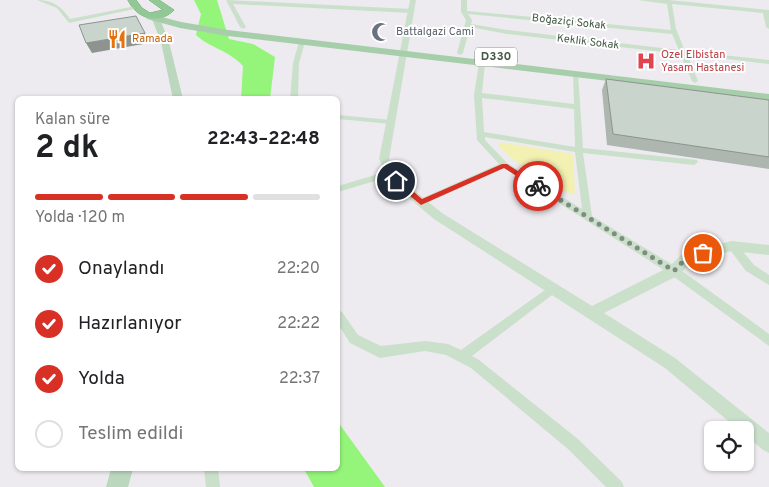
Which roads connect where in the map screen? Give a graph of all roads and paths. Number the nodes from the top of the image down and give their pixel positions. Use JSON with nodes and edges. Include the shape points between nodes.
{"nodes":[{"id":1,"x":40,"y":0,"type":"edge"},
{"id":2,"x":153,"y":0,"type":"edge"},
{"id":3,"x":413,"y":0,"type":"edge"},
{"id":4,"x":464,"y":0,"type":"edge"},
{"id":5,"x":643,"y":0,"type":"edge"},
{"id":6,"x":712,"y":0,"type":"edge"},
{"id":7,"x":230,"y":1,"type":"edge"},
{"id":8,"x":669,"y":2,"type":"junction"},
{"id":9,"x":715,"y":6,"type":"junction"},
{"id":10,"x":166,"y":8,"type":"junction"},
{"id":11,"x":143,"y":11,"type":"edge"},
{"id":12,"x":411,"y":12,"type":"junction"},
{"id":13,"x":464,"y":12,"type":"junction"},
{"id":14,"x":767,"y":12,"type":"edge"},
{"id":15,"x":194,"y":24,"type":"junction"},
{"id":16,"x":467,"y":25,"type":"junction"},
{"id":17,"x":243,"y":27,"type":"junction"},
{"id":18,"x":769,"y":27,"type":"edge"},
{"id":19,"x":226,"y":29,"type":"junction"},
{"id":20,"x":674,"y":32,"type":"junction"},
{"id":21,"x":302,"y":42,"type":"junction"},
{"id":22,"x":403,"y":50,"type":"junction"},
{"id":23,"x":682,"y":52,"type":"junction"},
{"id":24,"x":460,"y":53,"type":"junction"},
{"id":25,"x":769,"y":62,"type":"edge"},
{"id":26,"x":482,"y":63,"type":"junction"},
{"id":27,"x":576,"y":74,"type":"junction"},
{"id":28,"x":695,"y":81,"type":"junction"},
{"id":29,"x":769,"y":90,"type":"edge"},
{"id":30,"x":478,"y":95,"type":"junction"},
{"id":31,"x":177,"y":96,"type":"edge"},
{"id":32,"x":294,"y":96,"type":"edge"},
{"id":33,"x":769,"y":97,"type":"edge"},
{"id":34,"x":578,"y":108,"type":"junction"},
{"id":35,"x":340,"y":117,"type":"edge"},
{"id":36,"x":391,"y":122,"type":"junction"},
{"id":37,"x":480,"y":134,"type":"junction"},
{"id":38,"x":579,"y":150,"type":"junction"},
{"id":39,"x":694,"y":162,"type":"dead end"},
{"id":40,"x":504,"y":165,"type":"junction"},
{"id":41,"x":392,"y":173,"type":"junction"},
{"id":42,"x":340,"y":188,"type":"edge"},
{"id":43,"x":421,"y":202,"type":"junction"},
{"id":44,"x":588,"y":218,"type":"junction"},
{"id":45,"x":732,"y":246,"type":"junction"},
{"id":46,"x":769,"y":250,"type":"edge"},
{"id":47,"x":674,"y":271,"type":"junction"},
{"id":48,"x":769,"y":281,"type":"edge"},
{"id":49,"x":552,"y":288,"type":"junction"},
{"id":50,"x":591,"y":313,"type":"junction"},
{"id":51,"x":340,"y":318,"type":"edge"},
{"id":52,"x":769,"y":341,"type":"edge"},
{"id":53,"x":462,"y":357,"type":"junction"},
{"id":54,"x":769,"y":444,"type":"edge"},
{"id":55,"x":121,"y":471,"type":"edge"},
{"id":56,"x":211,"y":471,"type":"edge"},
{"id":57,"x":117,"y":487,"type":"edge"},
{"id":58,"x":214,"y":487,"type":"edge"},
{"id":59,"x":617,"y":487,"type":"edge"}],
"edges":[{"from":1,"to":11,"type":"street","via":[[59,7],[69,21]]},
{"from":2,"to":10,"type":"highway","number":"D330"},
{"from":3,"to":12,"type":"street"},
{"from":4,"to":13,"type":"street"},
{"from":5,"to":8,"type":"street"},
{"from":6,"to":9,"type":"street"},
{"from":7,"to":12,"type":"street"},
{"from":7,"to":17,"type":"street"},
{"from":8,"to":9,"type":"street"},
{"from":8,"to":20,"type":"street"},
{"from":9,"to":14,"type":"street"},
{"from":10,"to":11,"type":"highway","via":[[160,15]]},
{"from":10,"to":15,"type":"main road","number":"D330"},
{"from":11,"to":15,"type":"main road","number":"D330"},
{"from":11,"to":31,"type":"main road","via":[[166,42]]},
{"from":12,"to":22,"type":"street"},
{"from":13,"to":16,"type":"street","via":[[469,20]]},
{"from":13,"to":20,"type":"street","name":"Boğaziçi Sokak"},
{"from":14,"to":18,"type":"street"},
{"from":15,"to":19,"type":"main road","number":"D330"},
{"from":16,"to":23,"type":"street","name":"Keklik Sokak"},
{"from":16,"to":24,"type":"street"},
{"from":17,"to":19,"type":"main road","number":"D330"},
{"from":17,"to":22,"type":"main road","number":"D330"},
{"from":19,"to":21,"type":"main road","number":"D330"},
{"from":20,"to":23,"type":"street"},
{"from":21,"to":22,"type":"main road","number":"D330"},
{"from":21,"to":32,"type":"street","via":[[296,63]]},
{"from":22,"to":24,"type":"main road","number":"D330"},
{"from":22,"to":26,"type":"main road","number":"D330"},
{"from":22,"to":36,"type":"street"},
{"from":23,"to":25,"type":"street","name":"Keklik Sokak"},
{"from":23,"to":28,"type":"street"},
{"from":24,"to":28,"type":"main road","number":"D330"},
{"from":26,"to":27,"type":"main road","number":"D330"},
{"from":26,"to":30,"type":"street"},
{"from":27,"to":33,"type":"main road","number":"D330"},
{"from":27,"to":34,"type":"street"},
{"from":28,"to":29,"type":"main road","number":"D330"},
{"from":30,"to":34,"type":"street"},
{"from":30,"to":37,"type":"street"},
{"from":34,"to":38,"type":"street"},
{"from":35,"to":36,"type":"street"},
{"from":36,"to":41,"type":"street","via":[[384,159]]},
{"from":37,"to":38,"type":"street"},
{"from":37,"to":40,"type":"street","via":[[481,140]]},
{"from":38,"to":39,"type":"street"},
{"from":38,"to":44,"type":"street"},
{"from":40,"to":43,"type":"street"},
{"from":40,"to":44,"type":"street"},
{"from":41,"to":42,"type":"street"},
{"from":41,"to":43,"type":"street","via":[[396,181]]},
{"from":43,"to":49,"type":"street"},
{"from":44,"to":47,"type":"street"},
{"from":45,"to":46,"type":"street"},
{"from":45,"to":47,"type":"street","via":[[688,256]]},
{"from":45,"to":48,"type":"street","via":[[750,268]]},
{"from":47,"to":50,"type":"street"},
{"from":47,"to":52,"type":"street"},
{"from":49,"to":50,"type":"street"},
{"from":49,"to":53,"type":"street"},
{"from":50,"to":54,"type":"street","via":[[670,363]]},
{"from":51,"to":53,"type":"street","via":[[354,339],[380,352],[425,346],[448,350]]},
{"from":53,"to":59,"type":"street","via":[[475,364],[573,444]]},
{"from":55,"to":57,"type":"main road"},
{"from":56,"to":58,"type":"street"}]}
